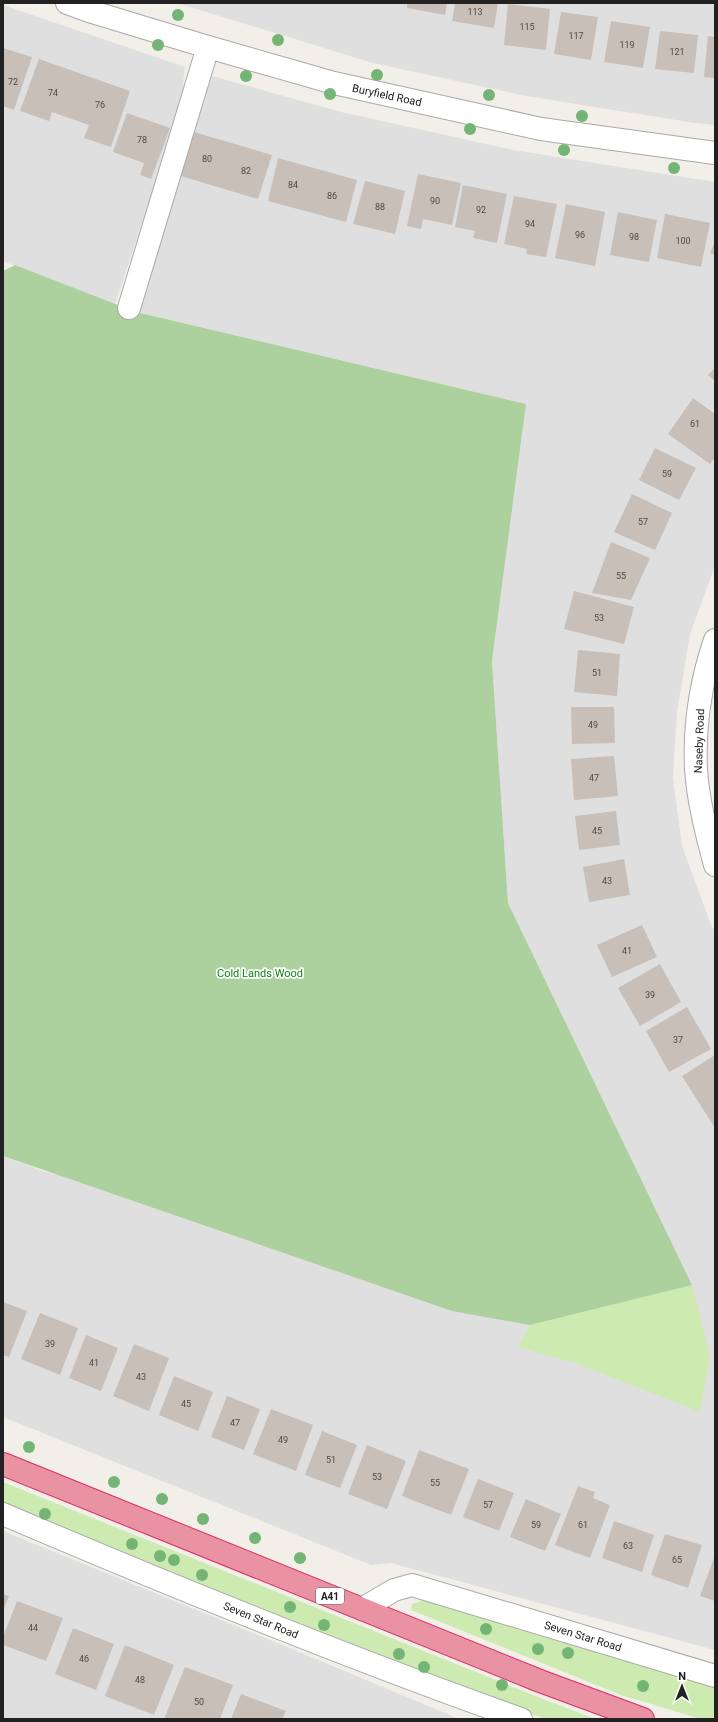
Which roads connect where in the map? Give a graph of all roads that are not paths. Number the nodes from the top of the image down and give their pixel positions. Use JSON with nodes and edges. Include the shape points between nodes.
{"nodes":[{"id":1,"x":67,"y":3,"type":"edge"},
{"id":2,"x":208,"y":47,"type":"junction"},
{"id":3,"x":715,"y":153,"type":"edge"},
{"id":4,"x":129,"y":308,"type":"dead end"},
{"id":5,"x":715,"y":640,"type":"edge"},
{"id":6,"x":715,"y":865,"type":"edge"},
{"id":7,"x":3,"y":1464,"type":"edge"},
{"id":8,"x":3,"y":1514,"type":"edge"},
{"id":9,"x":362,"y":1609,"type":"junction"},
{"id":10,"x":715,"y":1676,"type":"edge"},
{"id":11,"x":521,"y":1719,"type":"edge"},
{"id":12,"x":643,"y":1719,"type":"edge"}],
"edges":[{"from":1,"to":2,"type":"street","name":"Buryfield Road"},
{"from":2,"to":3,"type":"street","name":"Buryfield Road","via":[[334,83],[540,129]]},
{"from":2,"to":4,"type":"street"},
{"from":5,"to":6,"type":"street","name":"Naseby Road","via":[[706,665],[698,716],[696,770]]},
{"from":7,"to":9,"type":"highway","number":"A41"},
{"from":8,"to":11,"type":"street","name":"Seven Star Road","via":[[271,1624]]},
{"from":9,"to":10,"type":"street","name":"Seven Star Road","via":[[394,1590],[412,1585]]},
{"from":9,"to":12,"type":"highway","number":"A41","via":[[540,1681]]}]}
